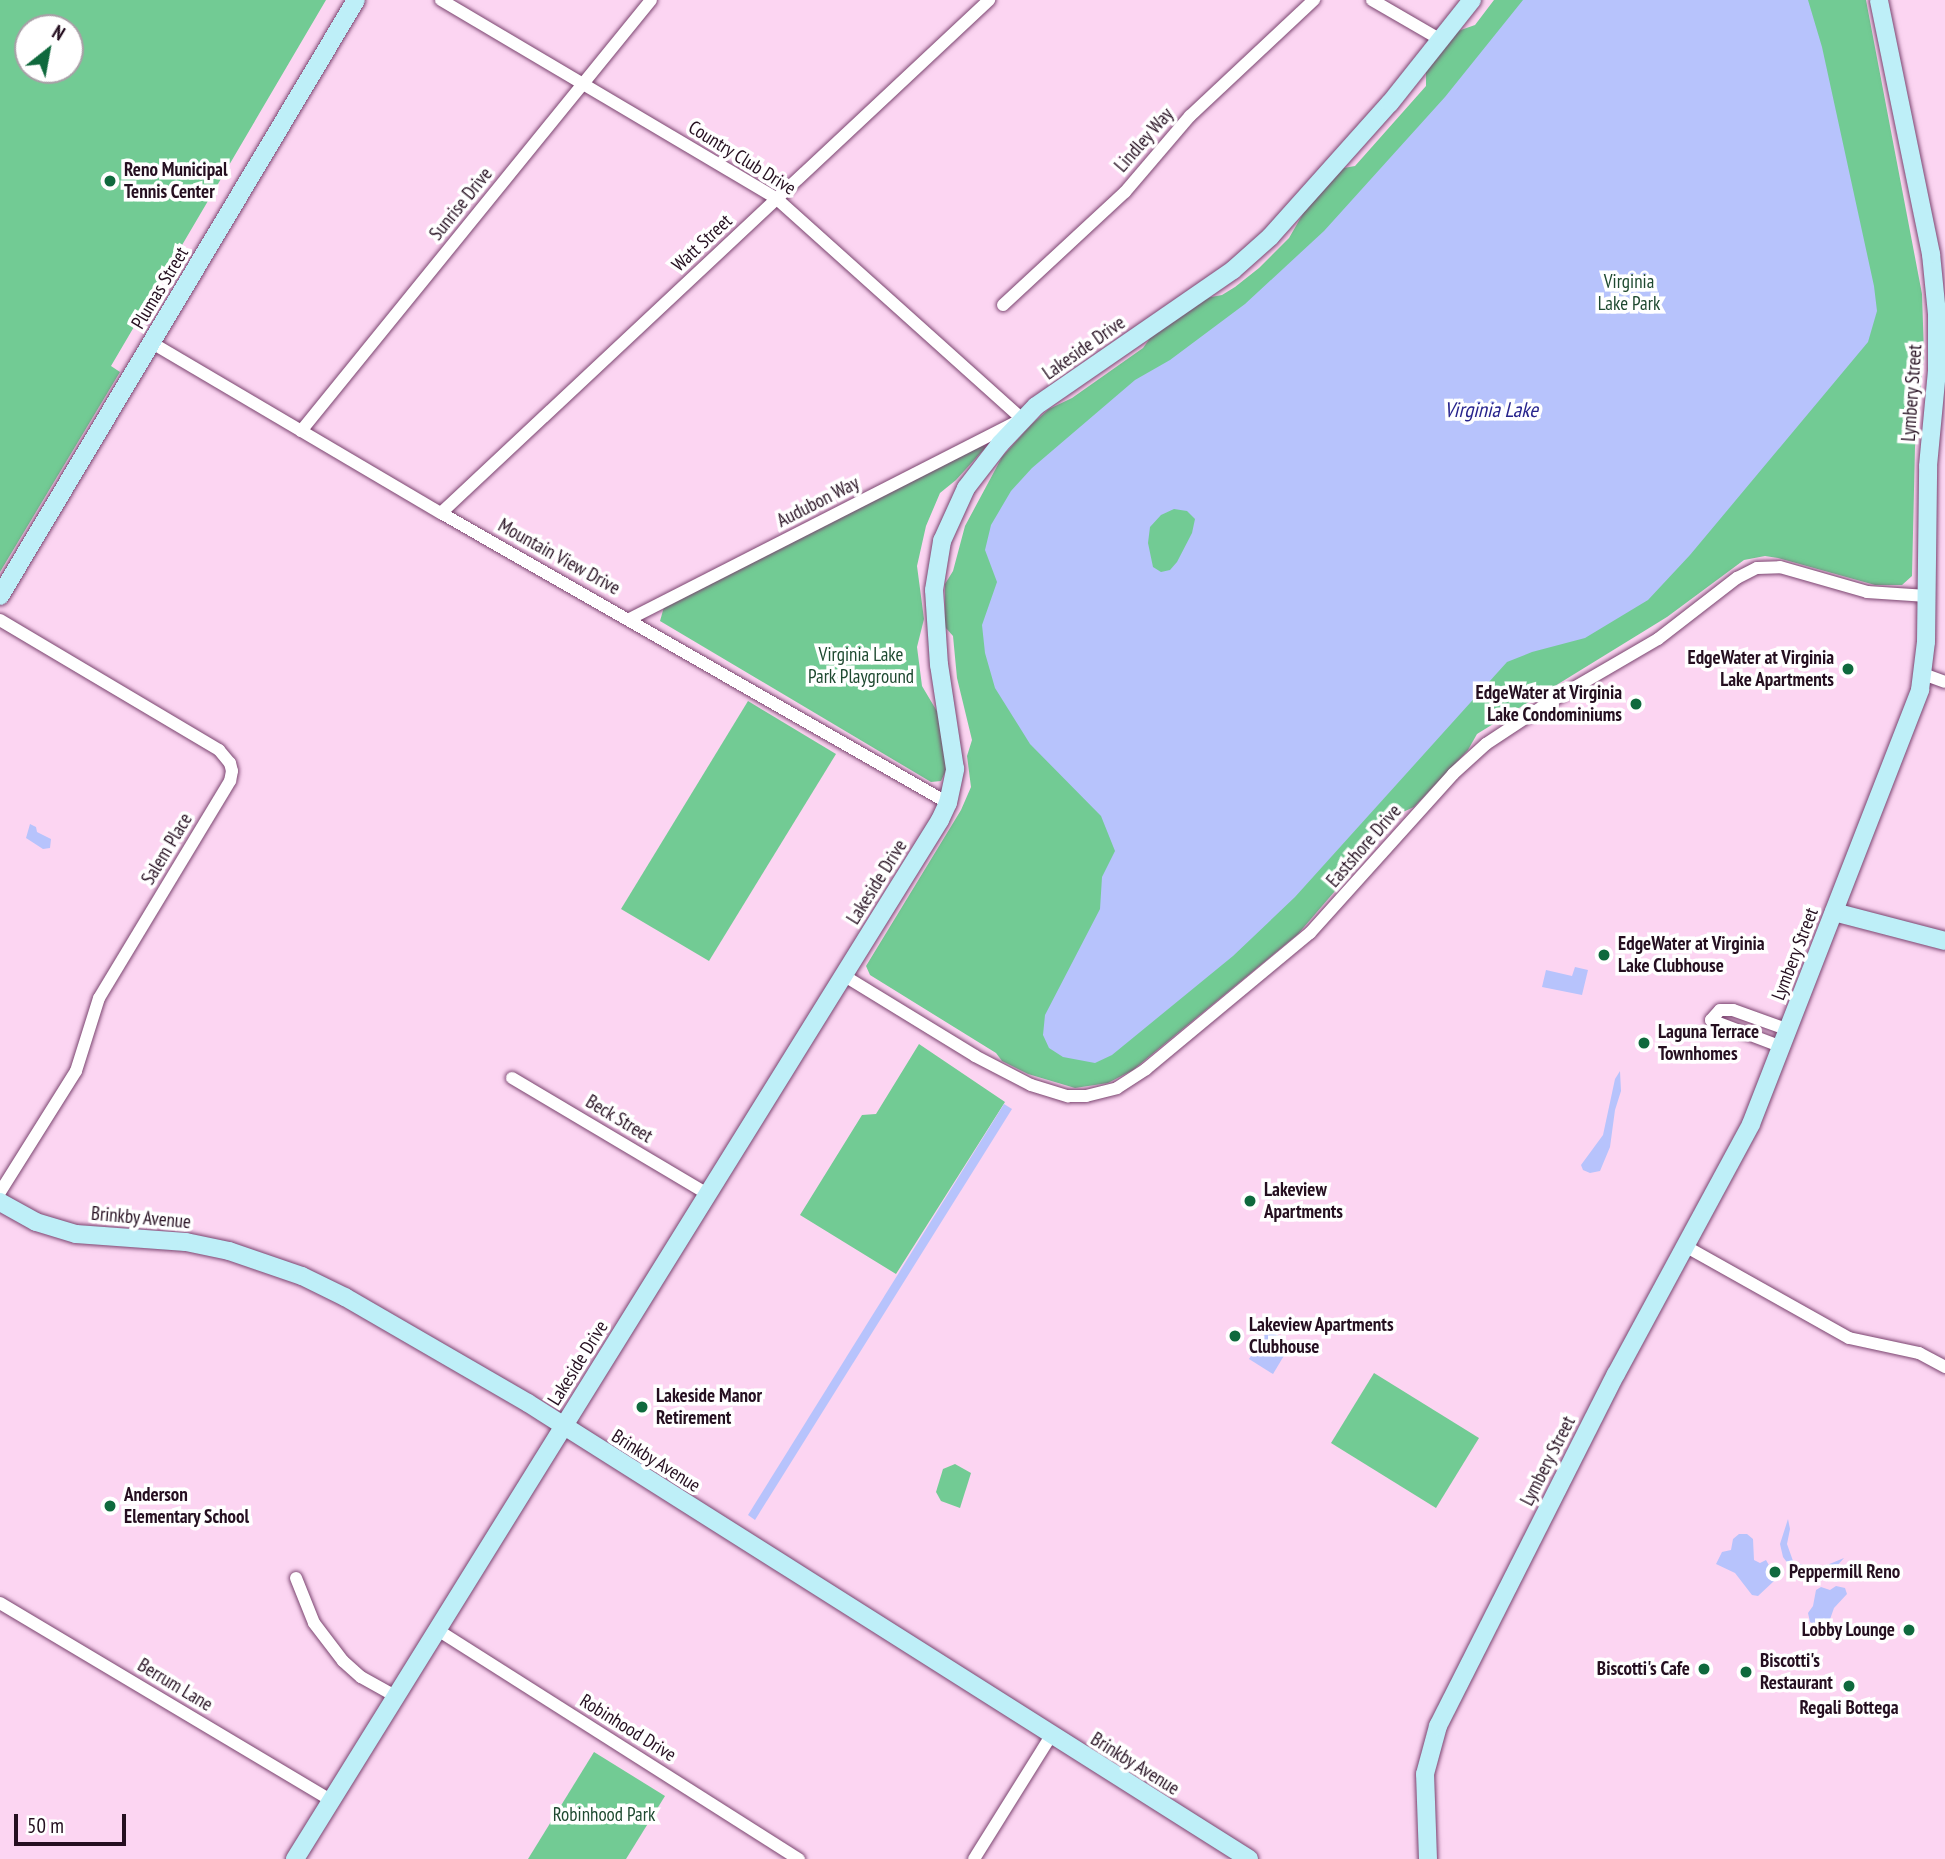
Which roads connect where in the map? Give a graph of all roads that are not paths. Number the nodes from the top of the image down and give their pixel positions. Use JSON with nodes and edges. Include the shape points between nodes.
{"nodes":[{"id":1,"x":356,"y":0,"type":"edge"},
{"id":2,"x":441,"y":0,"type":"edge"},
{"id":3,"x":651,"y":0,"type":"edge"},
{"id":4,"x":989,"y":0,"type":"edge"},
{"id":5,"x":1314,"y":0,"type":"edge"},
{"id":6,"x":1372,"y":0,"type":"edge"},
{"id":7,"x":1472,"y":0,"type":"edge"},
{"id":8,"x":1879,"y":0,"type":"edge"},
{"id":9,"x":1441,"y":40,"type":"junction"},
{"id":10,"x":583,"y":84,"type":"junction"},
{"id":11,"x":777,"y":199,"type":"junction"},
{"id":12,"x":1003,"y":305,"type":"dead end"},
{"id":13,"x":152,"y":342,"type":"junction"},
{"id":14,"x":1022,"y":419,"type":"junction"},
{"id":15,"x":301,"y":431,"type":"junction"},
{"id":16,"x":441,"y":513,"type":"junction"},
{"id":17,"x":0,"y":596,"type":"edge"},
{"id":18,"x":1927,"y":596,"type":"junction"},
{"id":19,"x":0,"y":620,"type":"edge"},
{"id":20,"x":630,"y":620,"type":"junction"},
{"id":21,"x":1923,"y":674,"type":"junction"},
{"id":22,"x":1945,"y":682,"type":"edge"},
{"id":23,"x":948,"y":803,"type":"junction"},
{"id":24,"x":1834,"y":912,"type":"junction"},
{"id":25,"x":1945,"y":942,"type":"edge"},
{"id":26,"x":843,"y":975,"type":"junction"},
{"id":27,"x":1785,"y":1039,"type":"junction"},
{"id":28,"x":512,"y":1078,"type":"dead end"},
{"id":29,"x":0,"y":1192,"type":"edge"},
{"id":30,"x":707,"y":1194,"type":"junction"},
{"id":31,"x":0,"y":1202,"type":"edge"},
{"id":32,"x":1685,"y":1246,"type":"junction"},
{"id":33,"x":1945,"y":1367,"type":"edge"},
{"id":34,"x":564,"y":1426,"type":"junction"},
{"id":35,"x":296,"y":1578,"type":"dead end"},
{"id":36,"x":0,"y":1603,"type":"edge"},
{"id":37,"x":436,"y":1629,"type":"junction"},
{"id":38,"x":395,"y":1696,"type":"junction"},
{"id":39,"x":1051,"y":1736,"type":"junction"},
{"id":40,"x":331,"y":1800,"type":"junction"},
{"id":41,"x":295,"y":1859,"type":"edge"},
{"id":42,"x":799,"y":1859,"type":"edge"},
{"id":43,"x":974,"y":1859,"type":"edge"},
{"id":44,"x":1249,"y":1859,"type":"edge"},
{"id":45,"x":1428,"y":1859,"type":"edge"}],
"edges":[{"from":1,"to":13,"type":"street","name":"Plumas Street"},
{"from":2,"to":10,"type":"street","name":"Country Club Drive"},
{"from":3,"to":10,"type":"street","name":"Sunrise Drive"},
{"from":4,"to":11,"type":"street","name":"Watt Street"},
{"from":5,"to":12,"type":"street","name":"Lindley Way","via":[[1191,116],[1125,192]]},
{"from":6,"to":9,"type":"street"},
{"from":7,"to":9,"type":"street","name":"Lakeside Drive"},
{"from":8,"to":18,"type":"street","name":"Lymbery Street","via":[[1931,254],[1937,314],[1928,466]]},
{"from":9,"to":14,"type":"street","name":"Lakeside Drive","via":[[1251,255]]},
{"from":10,"to":11,"type":"street","name":"Country Club Drive"},
{"from":10,"to":15,"type":"street","name":"Sunrise Drive"},
{"from":11,"to":14,"type":"street","name":"Country Club Drive"},
{"from":11,"to":16,"type":"street","name":"Watt Street"},
{"from":13,"to":15,"type":"street","name":"Mountain View Drive"},
{"from":13,"to":17,"type":"street","name":"Plumas Street"},
{"from":14,"to":20,"type":"street","name":"Audubon Way"},
{"from":14,"to":23,"type":"street","name":"Lakeside Drive","via":[[965,488],[949,520],[937,563],[936,644],[956,768]]},
{"from":15,"to":16,"type":"street","name":"Mountain View Drive"},
{"from":16,"to":20,"type":"street","name":"Mountain View Drive"},
{"from":18,"to":21,"type":"street","name":"Lymbery Street"},
{"from":18,"to":26,"type":"street","name":"Eastshore Drive","via":[[1867,592],[1780,567],[1757,568],[1737,578],[1658,639],[1486,744],[1453,774],[1325,919],[1146,1069],[1116,1088],[1068,1096],[1031,1085],[993,1067]]},
{"from":19,"to":29,"type":"street","name":"Salem Place","via":[[219,750],[232,771],[99,998],[76,1071]]},
{"from":20,"to":23,"type":"street","name":"Mountain View Drive"},
{"from":21,"to":22,"type":"street"},
{"from":21,"to":24,"type":"street","name":"Lymbery Street"},
{"from":23,"to":26,"type":"street","name":"Lakeside Drive"},
{"from":24,"to":25,"type":"street"},
{"from":24,"to":27,"type":"street","name":"Lymbery Street"},
{"from":26,"to":30,"type":"street","name":"Lakeside Drive"},
{"from":27,"to":27,"type":"street","via":[[1733,1010],[1720,1010],[1711,1020]]},
{"from":27,"to":32,"type":"street","name":"Lymbery Street","via":[[1731,1165]]},
{"from":28,"to":30,"type":"street","name":"Beck Street"},
{"from":30,"to":34,"type":"street","name":"Lakeside Drive"},
{"from":31,"to":34,"type":"street","name":"Brinkby Avenue","via":[[57,1230],[186,1242],[302,1276]]},
{"from":32,"to":33,"type":"street","via":[[1849,1338],[1919,1353]]},
{"from":32,"to":45,"type":"street","name":"Lymbery Street","via":[[1438,1726],[1425,1774]]},
{"from":34,"to":37,"type":"street","name":"Lakeside Drive"},
{"from":34,"to":39,"type":"street","name":"Brinkby Avenue"},
{"from":35,"to":38,"type":"street","via":[[314,1623],[343,1661]]},
{"from":36,"to":40,"type":"street","name":"Berrum Lane"},
{"from":37,"to":38,"type":"street","name":"Lakeside Drive"},
{"from":37,"to":42,"type":"street","name":"Robinhood Drive"},
{"from":38,"to":40,"type":"street","name":"Lakeside Drive"},
{"from":39,"to":43,"type":"street"},
{"from":39,"to":44,"type":"street","name":"Brinkby Avenue"},
{"from":40,"to":41,"type":"street","name":"Lakeside Drive"}]}
